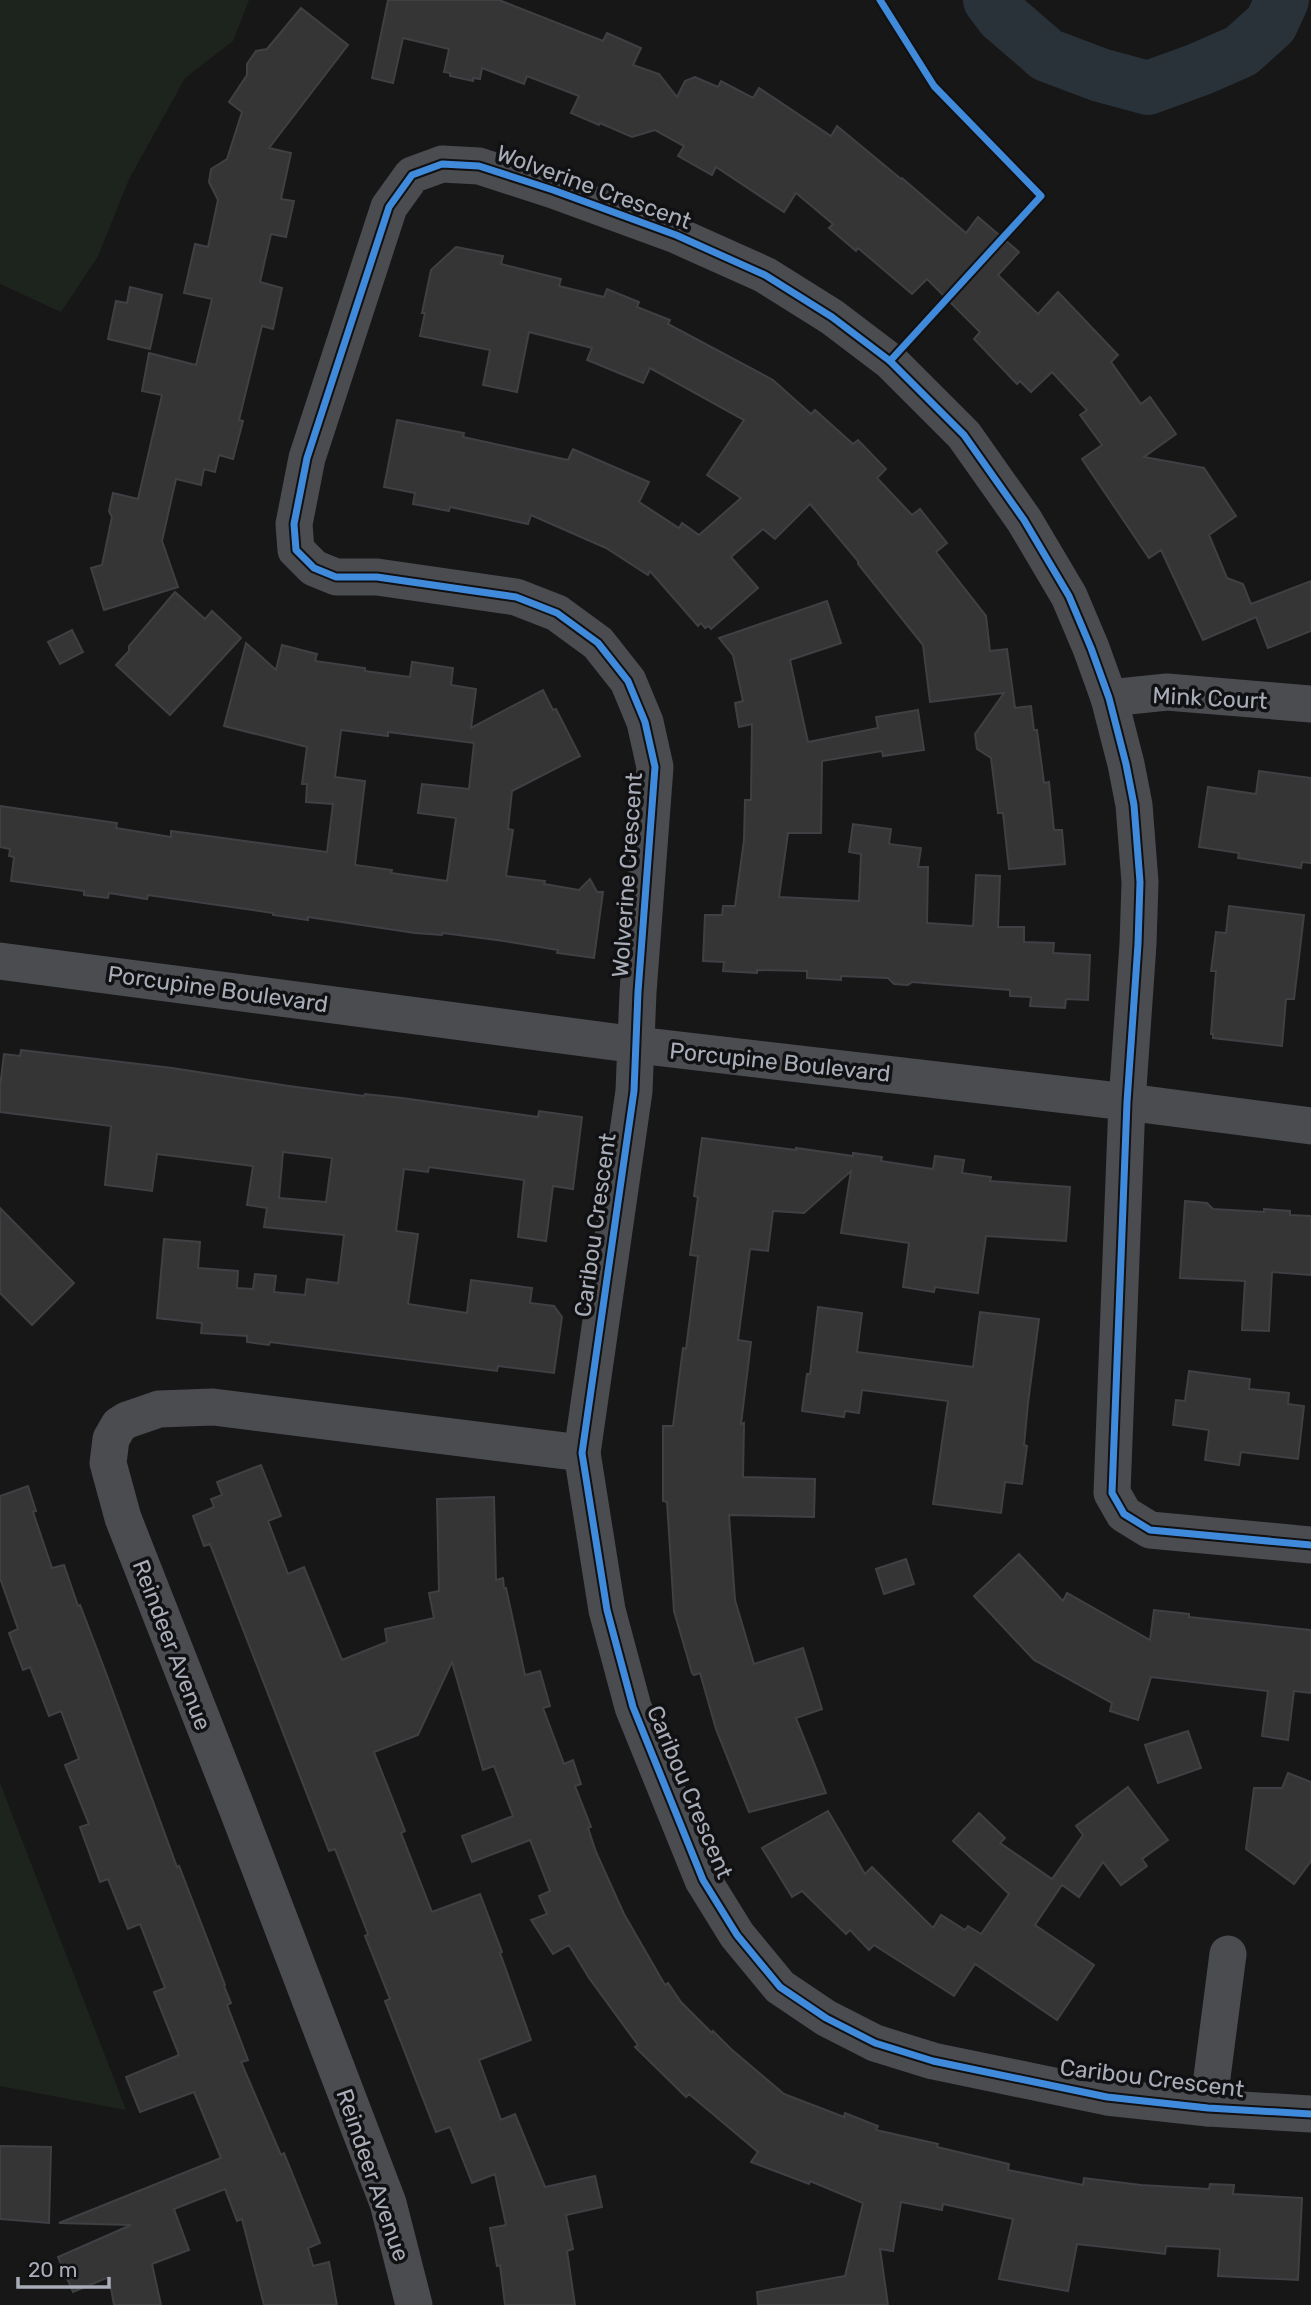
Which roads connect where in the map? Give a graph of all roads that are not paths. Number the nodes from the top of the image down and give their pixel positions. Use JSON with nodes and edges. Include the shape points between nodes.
{"nodes":[{"id":1,"x":1109,"y":698,"type":"junction"},
{"id":2,"x":1311,"y":704,"type":"edge"},
{"id":3,"x":0,"y":961,"type":"edge"},
{"id":4,"x":637,"y":1045,"type":"junction"},
{"id":5,"x":1127,"y":1102,"type":"junction"},
{"id":6,"x":1311,"y":1126,"type":"edge"},
{"id":7,"x":582,"y":1452,"type":"junction"},
{"id":8,"x":1311,"y":1545,"type":"edge"},
{"id":9,"x":1228,"y":1954,"type":"dead end"},
{"id":10,"x":1208,"y":2108,"type":"junction"},
{"id":11,"x":1311,"y":2113,"type":"edge"},
{"id":12,"x":414,"y":2305,"type":"edge"}],
"edges":[{"from":1,"to":2,"type":"street","name":"Mink Court","via":[[1167,692]]},
{"from":1,"to":4,"type":"street","name":"Wolverine Crescent","via":[[1069,596],[1024,520],[964,435],[890,361],[832,317],[765,275],[553,190],[479,166],[442,164],[412,175],[389,207],[307,458],[294,524],[296,550],[314,568],[336,577],[377,577],[516,597],[557,613],[598,643],[628,681],[645,722],[655,767]]},
{"from":1,"to":5,"type":"street","name":"Wolverine Crescent","via":[[1134,805],[1140,882]]},
{"from":3,"to":4,"type":"street","name":"Porcupine Boulevard"},
{"from":4,"to":5,"type":"street","name":"Porcupine Boulevard"},
{"from":4,"to":7,"type":"street","name":"Caribou Crescent"},
{"from":5,"to":6,"type":"street","name":"Porcupine Boulevard"},
{"from":5,"to":8,"type":"street","via":[[1112,1493],[1124,1514],[1150,1530]]},
{"from":7,"to":10,"type":"street","name":"Caribou Crescent","via":[[607,1609],[633,1707],[703,1880],[737,1935],[780,1987],[875,2043],[933,2061],[1107,2096]]},
{"from":7,"to":12,"type":"street","name":"Reindeer Avenue","via":[[213,1407],[159,1409],[119,1425],[111,1439],[108,1462],[121,1516],[388,2203]]},
{"from":9,"to":10,"type":"street"},
{"from":10,"to":11,"type":"street","name":"Caribou Crescent"}]}
